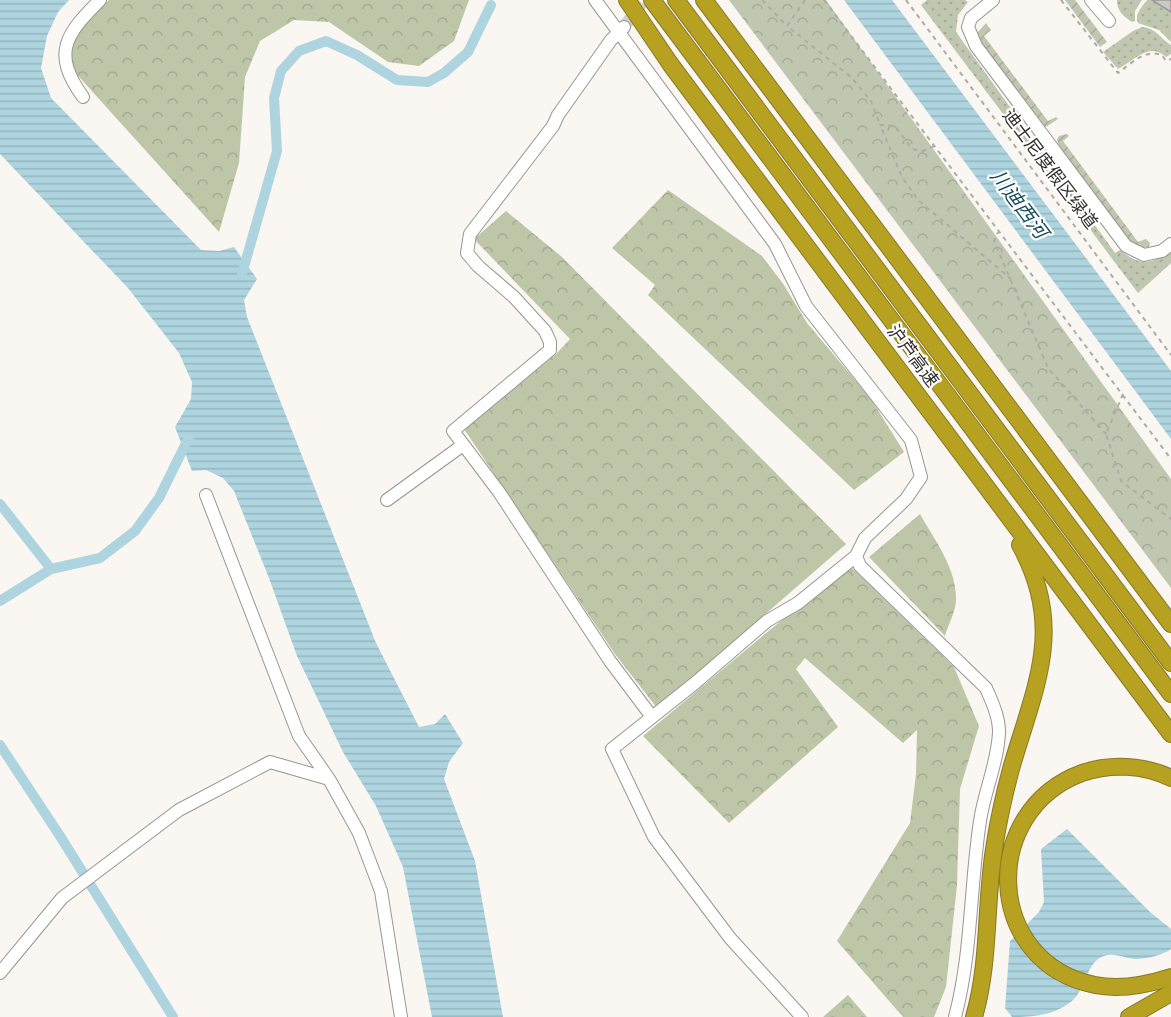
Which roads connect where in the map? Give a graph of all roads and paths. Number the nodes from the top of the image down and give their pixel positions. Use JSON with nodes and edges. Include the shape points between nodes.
{"nodes":[{"id":1,"x":100,"y":0,"type":"edge"},
{"id":2,"x":595,"y":0,"type":"edge"},
{"id":3,"x":627,"y":0,"type":"edge"},
{"id":4,"x":652,"y":0,"type":"edge"},
{"id":5,"x":676,"y":0,"type":"edge"},
{"id":6,"x":704,"y":0,"type":"edge"},
{"id":7,"x":762,"y":0,"type":"edge"},
{"id":8,"x":805,"y":0,"type":"edge"},
{"id":9,"x":824,"y":0,"type":"edge"},
{"id":10,"x":906,"y":0,"type":"edge"},
{"id":11,"x":993,"y":0,"type":"edge"},
{"id":12,"x":1061,"y":0,"type":"edge"},
{"id":13,"x":1091,"y":0,"type":"edge"},
{"id":14,"x":1108,"y":21,"type":"dead end"},
{"id":15,"x":787,"y":26,"type":"junction"},
{"id":16,"x":621,"y":30,"type":"junction"},
{"id":17,"x":1171,"y":58,"type":"edge"},
{"id":18,"x":82,"y":97,"type":"dead end"},
{"id":19,"x":880,"y":125,"type":"junction"},
{"id":20,"x":934,"y":146,"type":"junction"},
{"id":21,"x":999,"y":230,"type":"junction"},
{"id":22,"x":1171,"y":244,"type":"edge"},
{"id":23,"x":1011,"y":279,"type":"junction"},
{"id":24,"x":1171,"y":356,"type":"edge"},
{"id":25,"x":889,"y":357,"type":"junction"},
{"id":26,"x":1123,"y":394,"type":"junction"},
{"id":27,"x":1019,"y":421,"type":"junction"},
{"id":28,"x":1106,"y":434,"type":"junction"},
{"id":29,"x":463,"y":444,"type":"junction"},
{"id":30,"x":1171,"y":459,"type":"edge"},
{"id":31,"x":206,"y":495,"type":"dead end"},
{"id":32,"x":387,"y":500,"type":"dead end"},
{"id":33,"x":1171,"y":519,"type":"edge"},
{"id":34,"x":856,"y":556,"type":"junction"},
{"id":35,"x":1171,"y":609,"type":"edge"},
{"id":36,"x":1171,"y":624,"type":"edge"},
{"id":37,"x":1171,"y":663,"type":"edge"},
{"id":38,"x":1171,"y":694,"type":"edge"},
{"id":39,"x":652,"y":717,"type":"junction"},
{"id":40,"x":1171,"y":734,"type":"edge"},
{"id":41,"x":1171,"y":778,"type":"edge"},
{"id":42,"x":328,"y":779,"type":"junction"},
{"id":43,"x":0,"y":973,"type":"edge"},
{"id":44,"x":1171,"y":977,"type":"edge"},
{"id":45,"x":1171,"y":993,"type":"edge"},
{"id":46,"x":401,"y":1017,"type":"edge"},
{"id":47,"x":802,"y":1017,"type":"edge"},
{"id":48,"x":955,"y":1017,"type":"edge"},
{"id":49,"x":974,"y":1017,"type":"edge"},
{"id":50,"x":1129,"y":1017,"type":"edge"}],
"edges":[{"from":1,"to":18,"type":"street","via":[[70,35],[64,52],[71,81]]},
{"from":2,"to":16,"type":"street"},
{"from":3,"to":25,"type":"highway","name":"沪芦高速","via":[[670,65]]},
{"from":4,"to":38,"type":"highway","name":"沪芦高速"},
{"from":5,"to":37,"type":"highway","name":"沪芦高速"},
{"from":6,"to":27,"type":"highway"},
{"from":7,"to":15,"type":"path"},
{"from":8,"to":15,"type":"path"},
{"from":9,"to":20,"type":"path"},
{"from":10,"to":24,"type":"path","name":"迪士尼度假区绿道"},
{"from":11,"to":22,"type":"street","via":[[971,18],[968,27],[976,46],[1125,246],[1144,255],[1162,251]]},
{"from":12,"to":17,"type":"path","via":[[1118,73],[1149,53],[1162,55],[1166,61]]},
{"from":13,"to":14,"type":"street"},
{"from":15,"to":19,"type":"path","via":[[851,77],[872,101]]},
{"from":16,"to":29,"type":"street","via":[[558,115],[554,126],[470,234],[467,253],[545,331],[550,350],[453,431]]},
{"from":16,"to":34,"type":"street","via":[[775,244],[806,306],[911,440],[921,477],[906,499],[865,538]]},
{"from":19,"to":20,"type":"path","via":[[895,126],[912,149],[923,151]]},
{"from":19,"to":23,"type":"path","via":[[918,200]]},
{"from":20,"to":21,"type":"path"},
{"from":21,"to":23,"type":"path","via":[[994,240]]},
{"from":21,"to":26,"type":"path"},
{"from":23,"to":28,"type":"path","via":[[1048,368]]},
{"from":25,"to":40,"type":"highway","name":"沪芦高速"},
{"from":25,"to":49,"type":"highway","via":[[1014,533],[1043,603],[1044,652],[1000,810],[992,862],[986,961]]},
{"from":26,"to":28,"type":"path"},
{"from":26,"to":30,"type":"path"},
{"from":27,"to":35,"type":"highway"},
{"from":27,"to":36,"type":"highway"},
{"from":28,"to":33,"type":"path","via":[[1121,481]]},
{"from":29,"to":32,"type":"street"},
{"from":29,"to":39,"type":"street"},
{"from":31,"to":42,"type":"street","via":[[299,736]]},
{"from":34,"to":39,"type":"street","via":[[798,603],[767,621]]},
{"from":34,"to":48,"type":"street","via":[[860,567],[986,688],[995,707],[997,748],[980,821],[964,984]]},
{"from":39,"to":47,"type":"street","via":[[612,749],[647,823],[730,938]]},
{"from":41,"to":44,"type":"highway","via":[[1131,767],[1110,766],[1055,786],[1022,822],[1008,864],[1014,917],[1031,946],[1059,971],[1111,987],[1131,987]]},
{"from":42,"to":43,"type":"street","via":[[270,762],[179,810],[62,898]]},
{"from":42,"to":46,"type":"street","via":[[359,833],[381,891]]},
{"from":45,"to":50,"type":"highway"}]}
